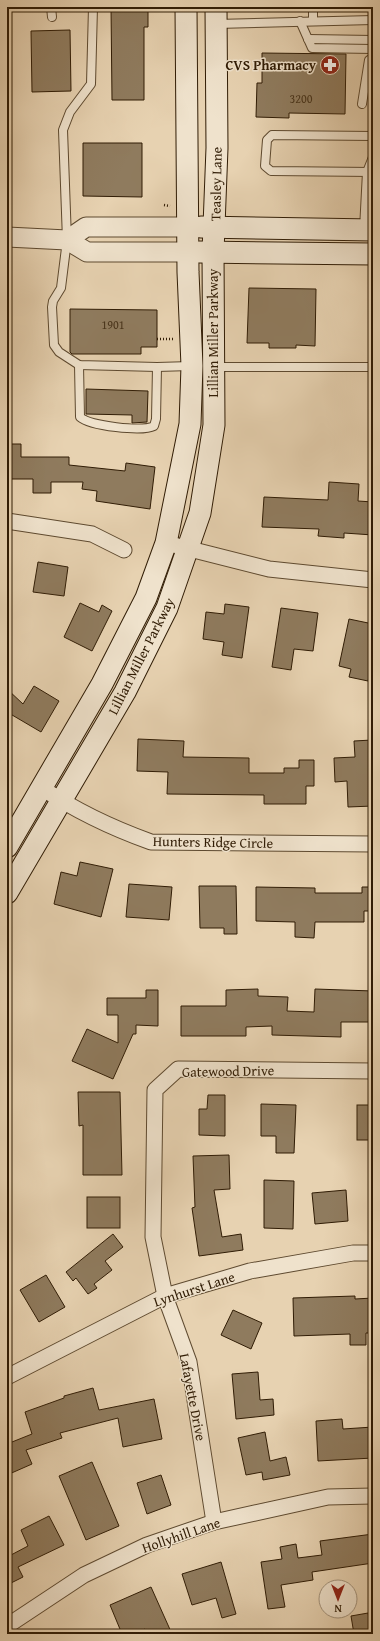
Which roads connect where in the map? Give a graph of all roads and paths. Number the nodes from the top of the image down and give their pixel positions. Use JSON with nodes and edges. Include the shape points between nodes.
{"nodes":[{"id":1,"x":51,"y":7,"type":"edge"},
{"id":2,"x":93,"y":7,"type":"edge"},
{"id":3,"x":186,"y":7,"type":"edge"},
{"id":4,"x":313,"y":7,"type":"edge"},
{"id":5,"x":216,"y":15,"type":"edge"},
{"id":6,"x":52,"y":17,"type":"dead end"},
{"id":7,"x":373,"y":20,"type":"edge"},
{"id":8,"x":313,"y":21,"type":"junction"},
{"id":9,"x":300,"y":22,"type":"junction"},
{"id":10,"x":308,"y":39,"type":"junction"},
{"id":11,"x":373,"y":40,"type":"edge"},
{"id":12,"x":373,"y":49,"type":"edge"},
{"id":13,"x":373,"y":58,"type":"edge"},
{"id":14,"x":362,"y":104,"type":"dead end"},
{"id":15,"x":373,"y":136,"type":"edge"},
{"id":16,"x":373,"y":157,"type":"edge"},
{"id":17,"x":370,"y":172,"type":"edge"},
{"id":18,"x":164,"y":205,"type":"dead end"},
{"id":19,"x":170,"y":206,"type":"dead end"},
{"id":20,"x":188,"y":227,"type":"junction"},
{"id":21,"x":214,"y":228,"type":"junction"},
{"id":22,"x":369,"y":230,"type":"edge"},
{"id":23,"x":7,"y":237,"type":"edge"},
{"id":24,"x":67,"y":240,"type":"junction"},
{"id":25,"x":189,"y":252,"type":"junction"},
{"id":26,"x":213,"y":252,"type":"junction"},
{"id":27,"x":373,"y":254,"type":"edge"},
{"id":28,"x":156,"y":339,"type":"dead end"},
{"id":29,"x":179,"y":339,"type":"dead end"},
{"id":30,"x":79,"y":366,"type":"junction"},
{"id":31,"x":192,"y":366,"type":"junction"},
{"id":32,"x":158,"y":367,"type":"junction"},
{"id":33,"x":214,"y":367,"type":"junction"},
{"id":34,"x":373,"y":367,"type":"edge"},
{"id":35,"x":7,"y":522,"type":"edge"},
{"id":36,"x":166,"y":543,"type":"junction"},
{"id":37,"x":187,"y":549,"type":"junction"},
{"id":38,"x":124,"y":550,"type":"dead end"},
{"id":39,"x":373,"y":580,"type":"edge"},
{"id":40,"x":42,"y":788,"type":"junction"},
{"id":41,"x":61,"y":802,"type":"junction"},
{"id":42,"x":373,"y":844,"type":"edge"},
{"id":43,"x":7,"y":847,"type":"edge"},
{"id":44,"x":7,"y":893,"type":"edge"},
{"id":45,"x":373,"y":1071,"type":"edge"},
{"id":46,"x":154,"y":1178,"type":"joint"},
{"id":47,"x":373,"y":1253,"type":"edge"},
{"id":48,"x":164,"y":1296,"type":"junction"},
{"id":49,"x":7,"y":1377,"type":"edge"},
{"id":50,"x":373,"y":1496,"type":"edge"},
{"id":51,"x":214,"y":1522,"type":"junction"},
{"id":52,"x":7,"y":1626,"type":"edge"}],
"edges":[{"from":1,"to":6,"type":"lane"},
{"from":2,"to":24,"type":"lane","via":[[91,84],[70,112],[63,130]]},
{"from":3,"to":20,"type":"main road","name":"Teasley Lane"},
{"from":4,"to":8,"type":"lane"},
{"from":5,"to":9,"type":"lane"},
{"from":5,"to":21,"type":"main road","name":"Teasley Lane","via":[[217,148]]},
{"from":7,"to":8,"type":"lane"},
{"from":8,"to":9,"type":"lane"},
{"from":9,"to":10,"type":"lane"},
{"from":10,"to":11,"type":"lane"},
{"from":10,"to":12,"type":"lane","via":[[312,48]]},
{"from":13,"to":14,"type":"lane","via":[[369,60]]},
{"from":15,"to":17,"type":"lane","via":[[272,136],[267,140],[265,166],[271,171]]},
{"from":16,"to":17,"type":"lane"},
{"from":17,"to":22,"type":"lane"},
{"from":18,"to":19,"type":"path"},
{"from":20,"to":21,"type":"main road"},
{"from":20,"to":24,"type":"street","via":[[86,227]]},
{"from":20,"to":25,"type":"main road","name":"Lillian Miller Parkway"},
{"from":21,"to":22,"type":"main road","name":"Teasley Lane"},
{"from":21,"to":26,"type":"main road","name":"Lillian Miller Parkway"},
{"from":23,"to":24,"type":"street"},
{"from":24,"to":25,"type":"street","via":[[87,252]]},
{"from":24,"to":30,"type":"lane","via":[[61,288],[52,307],[54,345],[59,352]]},
{"from":25,"to":26,"type":"main road"},
{"from":25,"to":31,"type":"main road","name":"Lillian Miller Parkway"},
{"from":26,"to":27,"type":"main road"},
{"from":26,"to":33,"type":"main road","name":"Lillian Miller Parkway"},
{"from":28,"to":29,"type":"path"},
{"from":30,"to":32,"type":"lane"},
{"from":30,"to":32,"type":"lane","via":[[79,414],[83,420],[141,429],[154,426],[156,419]]},
{"from":31,"to":32,"type":"lane"},
{"from":31,"to":36,"type":"main road","name":"Lillian Miller Parkway","via":[[190,424]]},
{"from":33,"to":34,"type":"lane"},
{"from":33,"to":37,"type":"main road","name":"Lillian Miller Parkway","via":[[214,425],[207,475],[200,513]]},
{"from":35,"to":38,"type":"street","via":[[92,534]]},
{"from":36,"to":37,"type":"street"},
{"from":36,"to":40,"type":"main road","name":"Lillian Miller Parkway","via":[[146,598],[102,684]]},
{"from":37,"to":39,"type":"street","via":[[269,570]]},
{"from":37,"to":41,"type":"main road","name":"Lillian Miller Parkway","via":[[167,608],[125,692]]},
{"from":40,"to":41,"type":"street","name":"Hunters Ridge Circle"},
{"from":40,"to":43,"type":"main road","name":"Lillian Miller Parkway"},
{"from":41,"to":42,"type":"street","name":"Hunters Ridge Circle","via":[[118,830],[151,842]]},
{"from":41,"to":44,"type":"main road","name":"Lillian Miller Parkway"},
{"from":45,"to":46,"type":"street","name":"Gatewood Drive","via":[[178,1069],[155,1090]]},
{"from":46,"to":48,"type":"street","name":"Lafayette Drive","via":[[153,1237]]},
{"from":47,"to":48,"type":"street","name":"Lynhurst Lane","via":[[353,1253],[250,1271]]},
{"from":48,"to":49,"type":"street","name":"Lynhurst Lane"},
{"from":48,"to":51,"type":"street","name":"Lafayette Drive","via":[[189,1362]]},
{"from":50,"to":51,"type":"street","name":"Hollyhill Lane","via":[[328,1497]]},
{"from":51,"to":52,"type":"street","name":"Hollyhill Lane","via":[[147,1545],[84,1575]]}]}
